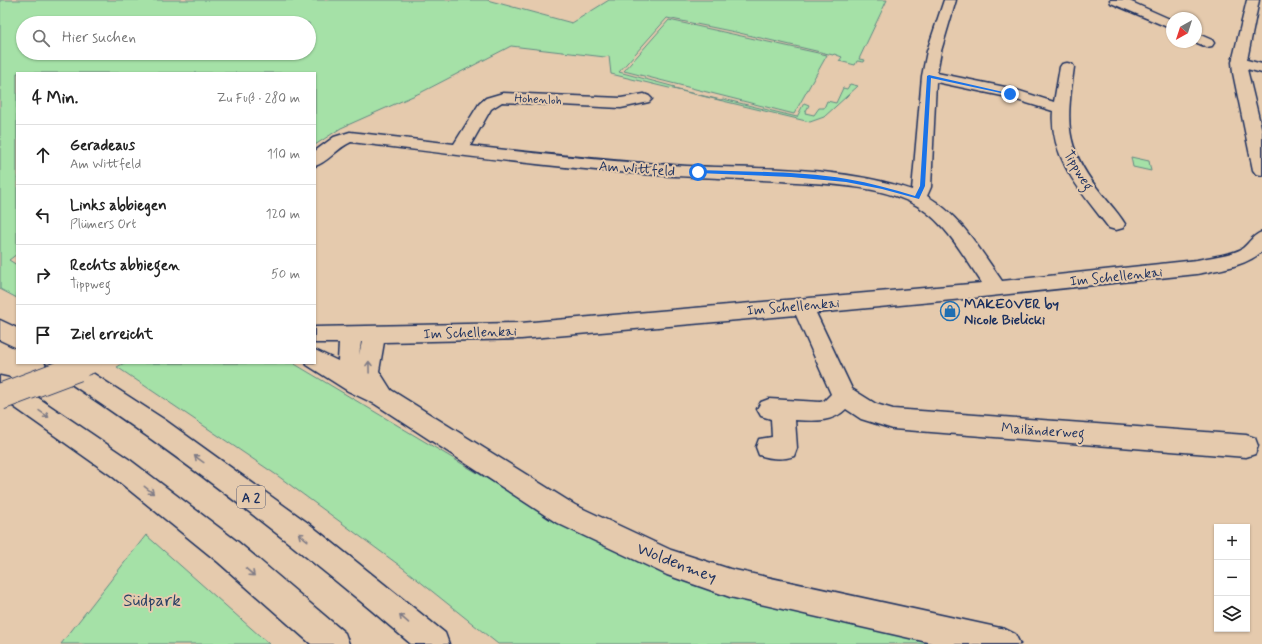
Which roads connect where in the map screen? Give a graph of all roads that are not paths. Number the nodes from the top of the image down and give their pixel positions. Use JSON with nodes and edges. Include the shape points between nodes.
{"nodes":[{"id":1,"x":950,"y":0,"type":"edge"},
{"id":2,"x":1116,"y":0,"type":"edge"},
{"id":3,"x":1253,"y":0,"type":"edge"},
{"id":4,"x":1166,"y":22,"type":"edge"},
{"id":5,"x":1239,"y":62,"type":"junction"},
{"id":6,"x":1067,"y":67,"type":"dead end"},
{"id":7,"x":1262,"y":69,"type":"edge"},
{"id":8,"x":929,"y":76,"type":"junction"},
{"id":9,"x":644,"y":99,"type":"dead end"},
{"id":10,"x":1061,"y":109,"type":"junction"},
{"id":11,"x":459,"y":151,"type":"junction"},
{"id":12,"x":316,"y":160,"type":"edge"},
{"id":13,"x":1262,"y":170,"type":"edge"},
{"id":14,"x":917,"y":198,"type":"junction"},
{"id":15,"x":1116,"y":224,"type":"dead end"},
{"id":16,"x":1262,"y":239,"type":"edge"},
{"id":17,"x":996,"y":288,"type":"junction"},
{"id":18,"x":802,"y":306,"type":"junction"},
{"id":19,"x":0,"y":329,"type":"edge"},
{"id":20,"x":316,"y":335,"type":"edge"},
{"id":21,"x":352,"y":335,"type":"junction"},
{"id":22,"x":375,"y":335,"type":"junction"},
{"id":23,"x":16,"y":338,"type":"edge"},
{"id":24,"x":316,"y":361,"type":"edge"},
{"id":25,"x":59,"y":364,"type":"edge"},
{"id":26,"x":88,"y":364,"type":"edge"},
{"id":27,"x":0,"y":384,"type":"edge"},
{"id":28,"x":356,"y":384,"type":"junction"},
{"id":29,"x":844,"y":396,"type":"junction"},
{"id":30,"x":0,"y":397,"type":"edge"},
{"id":31,"x":383,"y":397,"type":"junction"},
{"id":32,"x":1246,"y":446,"type":"dead end"},
{"id":33,"x":768,"y":447,"type":"dead end"},
{"id":34,"x":334,"y":644,"type":"edge"},
{"id":35,"x":434,"y":644,"type":"edge"},
{"id":36,"x":1005,"y":644,"type":"edge"}],
"edges":[{"from":1,"to":8,"type":"street"},
{"from":2,"to":4,"type":"street"},
{"from":3,"to":5,"type":"street"},
{"from":5,"to":7,"type":"street"},
{"from":5,"to":13,"type":"street"},
{"from":6,"to":10,"type":"street","name":"Tippweg"},
{"from":8,"to":10,"type":"street","via":[[996,90]]},
{"from":8,"to":14,"type":"street","via":[[922,186]]},
{"from":9,"to":11,"type":"street","name":"Hohenloh","via":[[621,103],[506,97],[495,99],[484,107]]},
{"from":10,"to":15,"type":"street","name":"Tippweg","via":[[1061,130],[1070,159]]},
{"from":11,"to":12,"type":"street","name":"Am Wittfeld","via":[[350,137],[340,139]]},
{"from":11,"to":14,"type":"street","name":"Am Wittfeld","via":[[585,164],[846,180]]},
{"from":14,"to":17,"type":"street","name":"Am Wittfeld","via":[[947,220],[957,231]]},
{"from":16,"to":17,"type":"street","name":"Im Schellenkai","via":[[1249,252],[1197,267]]},
{"from":17,"to":18,"type":"street","name":"Im Schellenkai"},
{"from":18,"to":22,"type":"street","name":"Im Schellenkai","via":[[521,331]]},
{"from":18,"to":29,"type":"street"},
{"from":19,"to":23,"type":"highway"},
{"from":20,"to":21,"type":"street","name":"Im Schellenkai"},
{"from":21,"to":22,"type":"street","name":"Im Schellenkai"},
{"from":21,"to":28,"type":"street","via":[[348,368]]},
{"from":31,"to":22,"type":"street","name":"Woldenmey","one_way":true,"via":[[368,372]]},
{"from":24,"to":28,"type":"street","name":"Woldenmey"},
{"from":35,"to":25,"type":"highway","number":"A 2","one_way":true,"via":[[269,510],[165,435]]},
{"from":26,"to":30,"type":"street","bridge":true},
{"from":27,"to":34,"type":"highway","one_way":true,"via":[[121,468],[228,552]]},
{"from":28,"to":31,"type":"street","name":"Woldenmey"},
{"from":29,"to":32,"type":"street","name":"Mailänderweg","via":[[870,412],[894,419]]},
{"from":29,"to":33,"type":"street","via":[[832,408],[820,412],[776,410],[785,448]]},
{"from":31,"to":36,"type":"street","name":"Woldenmey","via":[[566,514],[667,562],[730,583]]}]}
